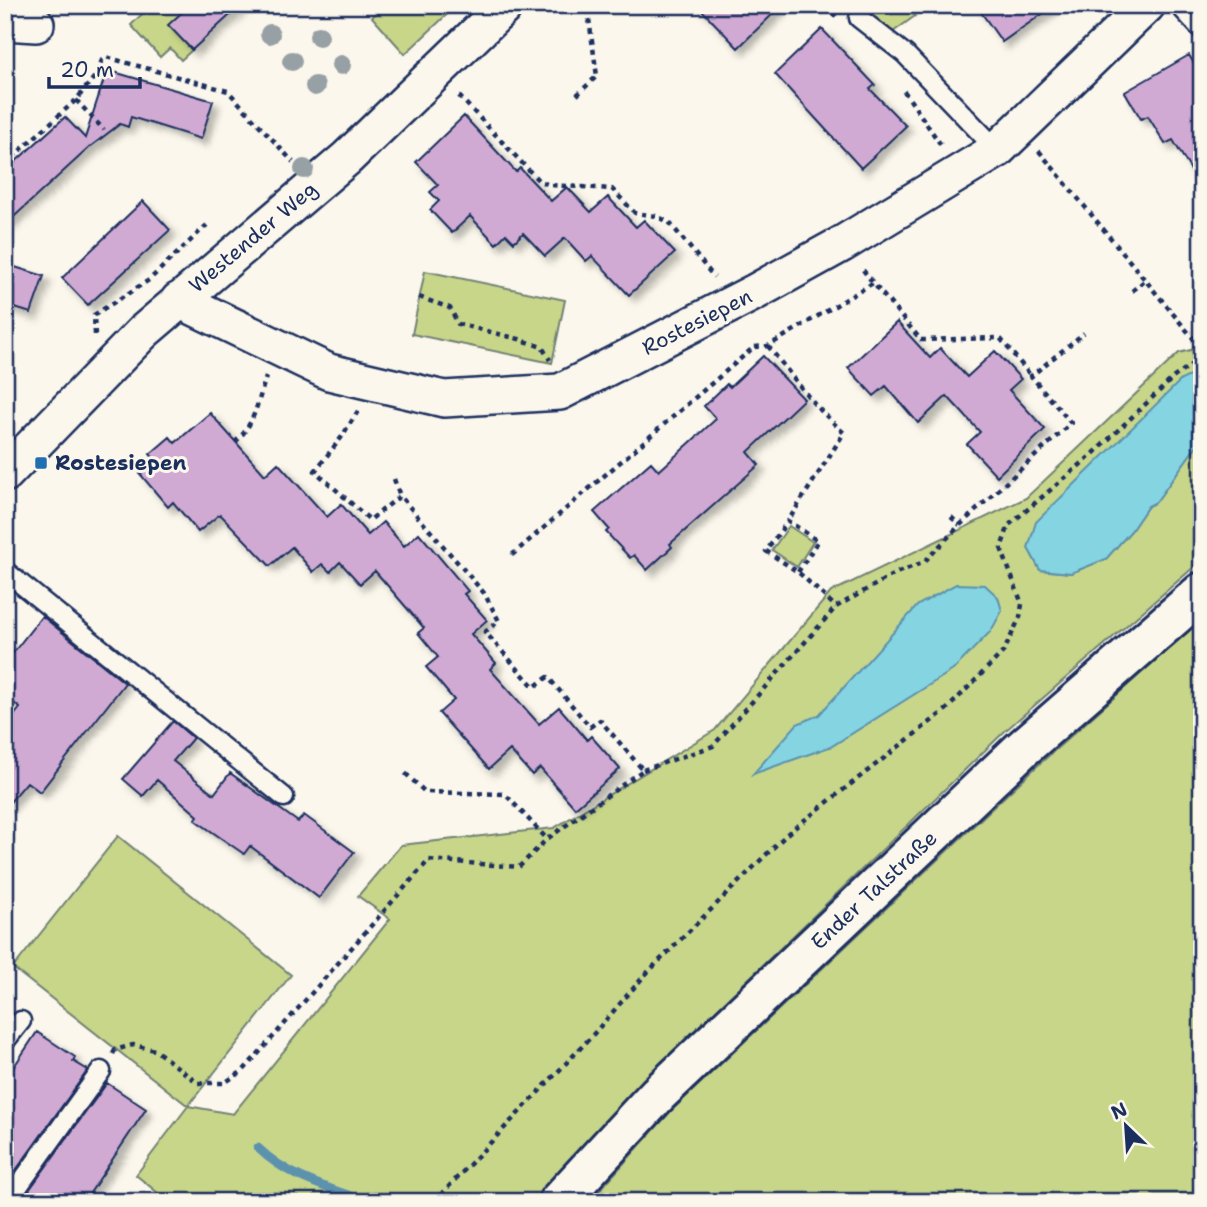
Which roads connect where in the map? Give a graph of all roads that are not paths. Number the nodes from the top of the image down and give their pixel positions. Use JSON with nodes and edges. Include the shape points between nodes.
{"nodes":[{"id":1,"x":506,"y":5,"type":"edge"},
{"id":2,"x":1147,"y":5,"type":"edge"},
{"id":3,"x":1178,"y":5,"type":"edge"},
{"id":4,"x":859,"y":18,"type":"dead end"},
{"id":5,"x":1202,"y":30,"type":"edge"},
{"id":6,"x":1007,"y":141,"type":"junction"},
{"id":7,"x":179,"y":300,"type":"junction"},
{"id":8,"x":5,"y":474,"type":"edge"},
{"id":9,"x":5,"y":570,"type":"edge"},
{"id":10,"x":1202,"y":592,"type":"edge"},
{"id":11,"x":284,"y":797,"type":"dead end"},
{"id":12,"x":21,"y":1021,"type":"dead end"},
{"id":13,"x":5,"y":1041,"type":"edge"},
{"id":14,"x":101,"y":1071,"type":"road end"},
{"id":15,"x":7,"y":1202,"type":"edge"},
{"id":16,"x":558,"y":1202,"type":"edge"}],
"edges":[{"from":1,"to":7,"type":"street","name":"Westender Weg","via":[[316,185]]},
{"from":2,"to":6,"type":"street","name":"Rostesiepen"},
{"from":3,"to":5,"type":"lane"},
{"from":4,"to":6,"type":"lane"},
{"from":6,"to":7,"type":"street","name":"Rostesiepen","via":[[875,226],[560,392],[444,399],[329,372]]},
{"from":7,"to":8,"type":"street","name":"Westender Weg"},
{"from":9,"to":11,"type":"lane"},
{"from":10,"to":16,"type":"main road","name":"Ender Talstraße","via":[[1022,749],[668,1084]]},
{"from":12,"to":13,"type":"lane"},
{"from":14,"to":15,"type":"lane"}]}
